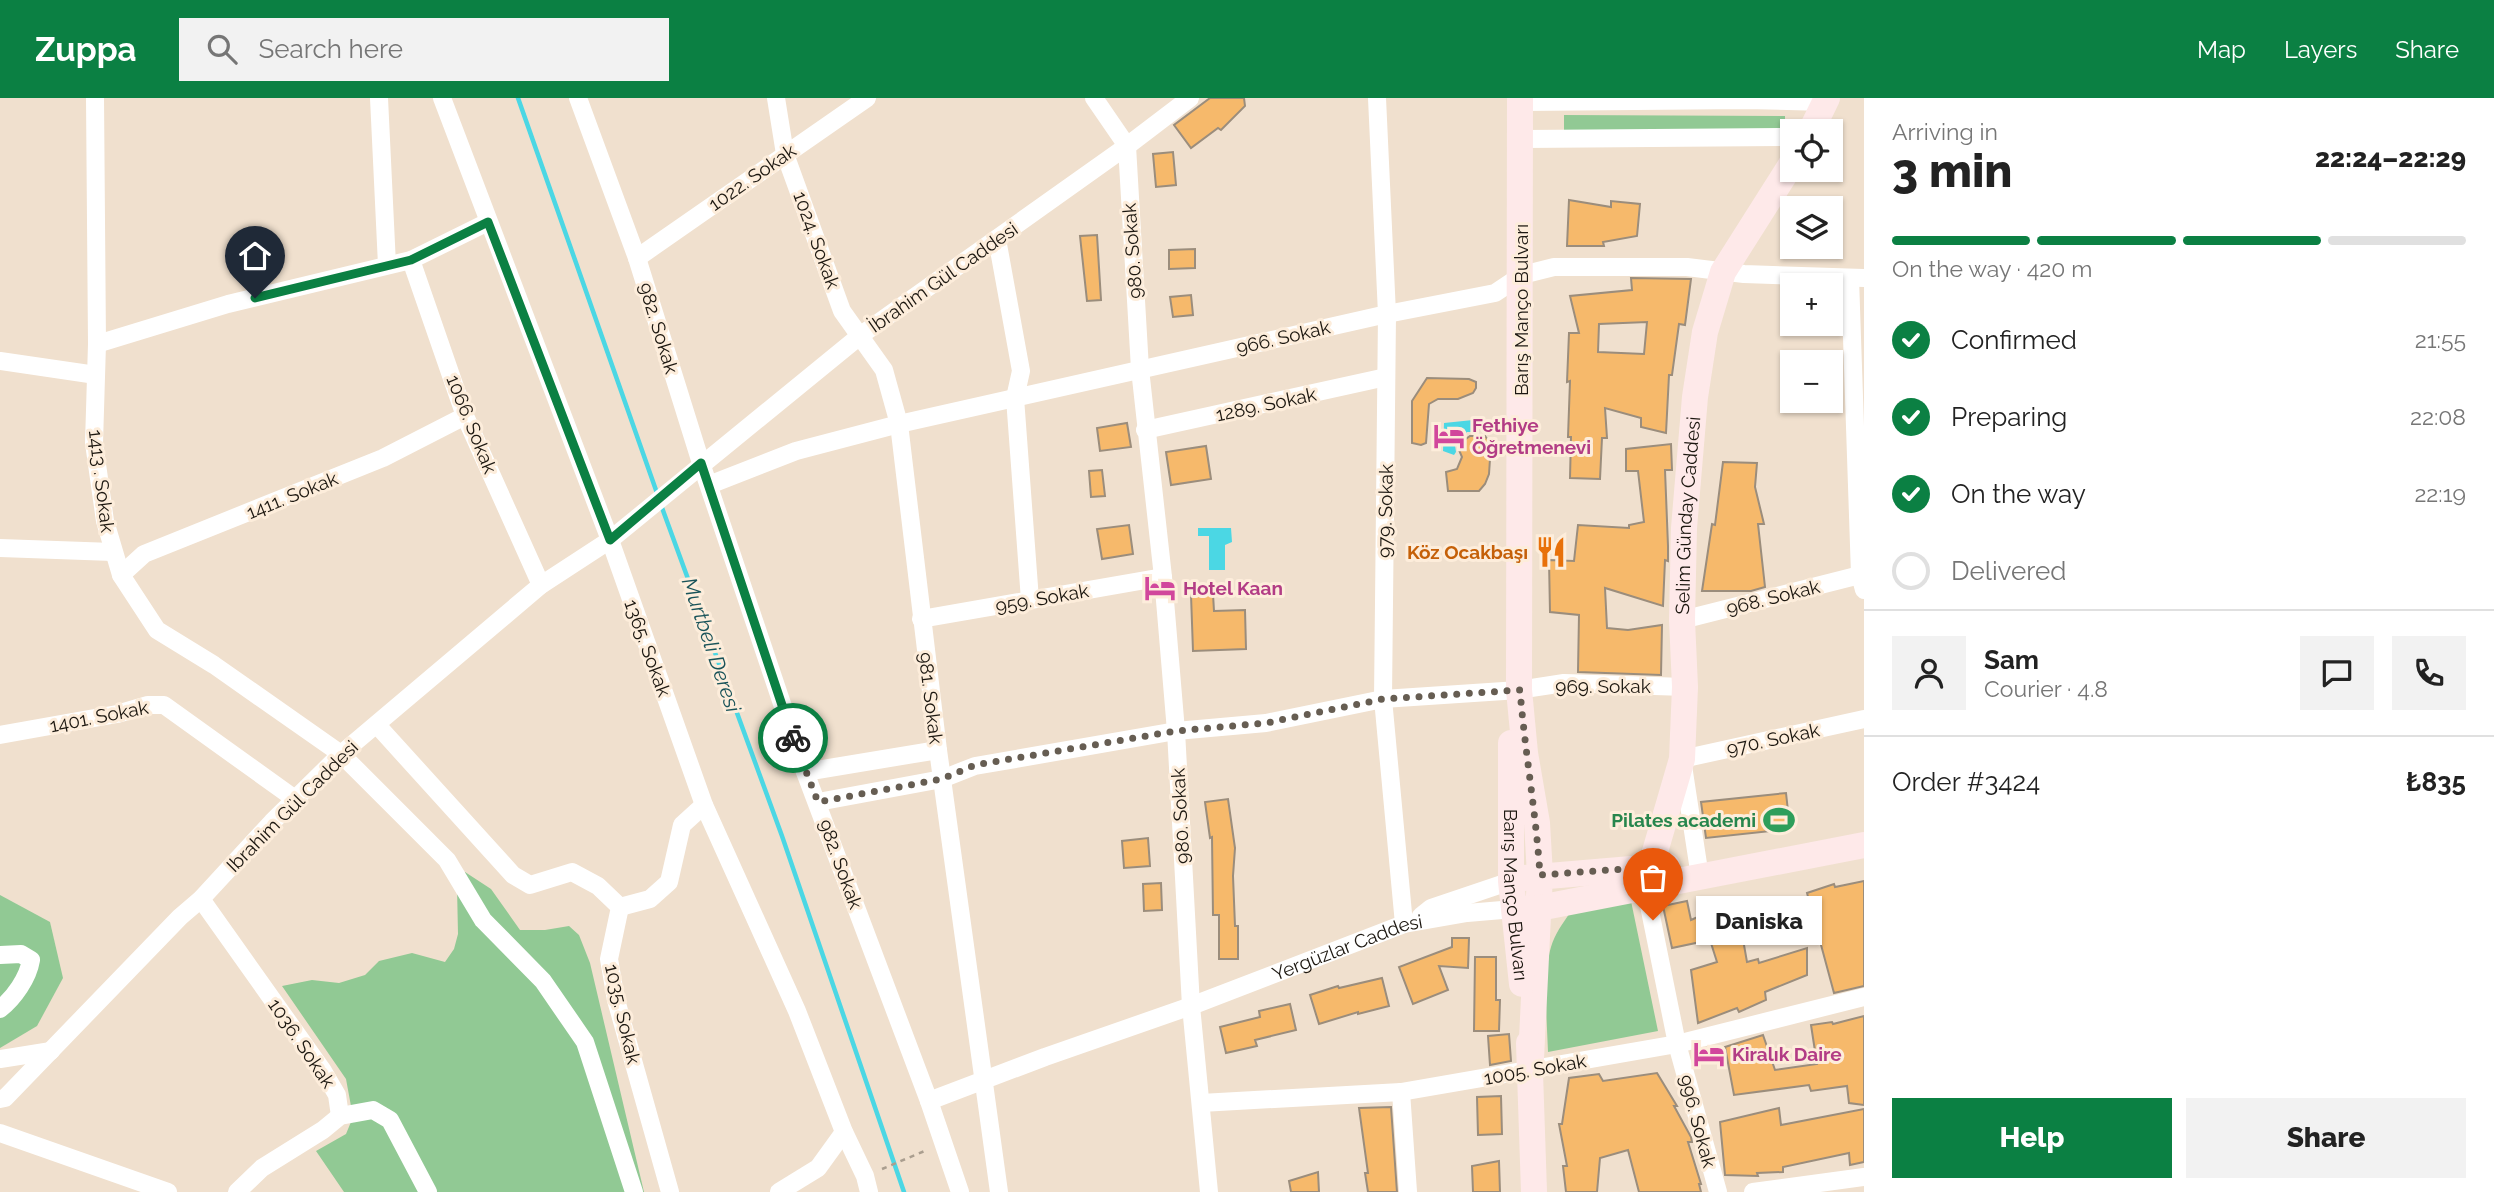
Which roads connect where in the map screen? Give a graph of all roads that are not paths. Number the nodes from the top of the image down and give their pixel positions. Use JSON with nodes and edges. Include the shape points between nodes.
{"nodes":[{"id":1,"x":95,"y":98,"type":"edge"},
{"id":2,"x":379,"y":98,"type":"edge"},
{"id":3,"x":442,"y":98,"type":"edge"},
{"id":4,"x":578,"y":98,"type":"edge"},
{"id":5,"x":776,"y":98,"type":"edge"},
{"id":6,"x":867,"y":98,"type":"edge"},
{"id":7,"x":1094,"y":98,"type":"edge"},
{"id":8,"x":1190,"y":98,"type":"edge"},
{"id":9,"x":1377,"y":98,"type":"edge"},
{"id":10,"x":1746,"y":99,"type":"edge"},
{"id":11,"x":1520,"y":100,"type":"edge"},
{"id":12,"x":1826,"y":100,"type":"edge"},
{"id":13,"x":1817,"y":119,"type":"edge"},
{"id":14,"x":1780,"y":137,"type":"edge"},
{"id":15,"x":1520,"y":139,"type":"junction"},
{"id":16,"x":1126,"y":146,"type":"junction"},
{"id":17,"x":785,"y":153,"type":"junction"},
{"id":18,"x":1780,"y":182,"type":"edge"},
{"id":19,"x":488,"y":222,"type":"junction"},
{"id":20,"x":997,"y":239,"type":"junction"},
{"id":21,"x":637,"y":258,"type":"junction"},
{"id":22,"x":411,"y":260,"type":"junction"},
{"id":23,"x":387,"y":265,"type":"junction"},
{"id":24,"x":1723,"y":272,"type":"junction"},
{"id":25,"x":1521,"y":275,"type":"junction"},
{"id":26,"x":1857,"y":278,"type":"edge"},
{"id":27,"x":1387,"y":314,"type":"junction"},
{"id":28,"x":861,"y":335,"type":"junction"},
{"id":29,"x":97,"y":344,"type":"junction"},
{"id":30,"x":0,"y":361,"type":"edge"},
{"id":31,"x":1140,"y":369,"type":"junction"},
{"id":32,"x":96,"y":375,"type":"junction"},
{"id":33,"x":1386,"y":377,"type":"junction"},
{"id":34,"x":1015,"y":398,"type":"junction"},
{"id":35,"x":465,"y":416,"type":"junction"},
{"id":36,"x":899,"y":424,"type":"junction"},
{"id":37,"x":1145,"y":430,"type":"junction"},
{"id":38,"x":701,"y":463,"type":"junction"},
{"id":39,"x":709,"y":485,"type":"junction"},
{"id":40,"x":610,"y":540,"type":"junction"},
{"id":41,"x":0,"y":548,"type":"edge"},
{"id":42,"x":113,"y":552,"type":"junction"},
{"id":43,"x":121,"y":575,"type":"junction"},
{"id":44,"x":1163,"y":577,"type":"junction"},
{"id":45,"x":1863,"y":580,"type":"edge"},
{"id":46,"x":541,"y":585,"type":"junction"},
{"id":47,"x":1030,"y":600,"type":"junction"},
{"id":48,"x":921,"y":619,"type":"junction"},
{"id":49,"x":1682,"y":620,"type":"junction"},
{"id":50,"x":1685,"y":687,"type":"junction"},
{"id":51,"x":1520,"y":690,"type":"junction"},
{"id":52,"x":1383,"y":699,"type":"junction"},
{"id":53,"x":1864,"y":719,"type":"edge"},
{"id":54,"x":377,"y":725,"type":"junction"},
{"id":55,"x":1176,"y":731,"type":"junction"},
{"id":56,"x":0,"y":735,"type":"edge"},
{"id":57,"x":938,"y":750,"type":"junction"},
{"id":58,"x":341,"y":754,"type":"junction"},
{"id":59,"x":1682,"y":759,"type":"junction"},
{"id":60,"x":805,"y":772,"type":"junction"},
{"id":61,"x":942,"y":779,"type":"junction"},
{"id":62,"x":295,"y":799,"type":"junction"},
{"id":63,"x":818,"y":802,"type":"junction"},
{"id":64,"x":704,"y":805,"type":"junction"},
{"id":65,"x":1864,"y":845,"type":"edge"},
{"id":66,"x":1700,"y":870,"type":"junction"},
{"id":67,"x":1540,"y":875,"type":"junction"},
{"id":68,"x":1648,"y":876,"type":"junction"},
{"id":69,"x":1511,"y":881,"type":"junction"},
{"id":70,"x":201,"y":899,"type":"junction"},
{"id":71,"x":620,"y":907,"type":"junction"},
{"id":72,"x":1526,"y":908,"type":"junction"},
{"id":73,"x":1408,"y":923,"type":"junction"},
{"id":74,"x":0,"y":955,"type":"edge"},
{"id":75,"x":1864,"y":997,"type":"edge"},
{"id":76,"x":1191,"y":1006,"type":"junction"},
{"id":77,"x":0,"y":1009,"type":"edge"},
{"id":78,"x":1677,"y":1044,"type":"junction"},
{"id":79,"x":51,"y":1051,"type":"junction"},
{"id":80,"x":0,"y":1059,"type":"edge"},
{"id":81,"x":1531,"y":1064,"type":"junction"},
{"id":82,"x":984,"y":1080,"type":"junction"},
{"id":83,"x":1401,"y":1092,"type":"junction"},
{"id":84,"x":2,"y":1100,"type":"edge"},
{"id":85,"x":929,"y":1101,"type":"junction"},
{"id":86,"x":1201,"y":1103,"type":"junction"},
{"id":87,"x":340,"y":1116,"type":"junction"},
{"id":88,"x":844,"y":1132,"type":"junction"},
{"id":89,"x":0,"y":1133,"type":"edge"},
{"id":90,"x":1864,"y":1177,"type":"edge"},
{"id":91,"x":867,"y":1184,"type":"edge"},
{"id":92,"x":168,"y":1192,"type":"edge"},
{"id":93,"x":237,"y":1192,"type":"edge"},
{"id":94,"x":428,"y":1192,"type":"edge"},
{"id":95,"x":634,"y":1192,"type":"edge"},
{"id":96,"x":670,"y":1192,"type":"edge"},
{"id":97,"x":779,"y":1192,"type":"edge"},
{"id":98,"x":960,"y":1192,"type":"edge"},
{"id":99,"x":999,"y":1192,"type":"edge"},
{"id":100,"x":1209,"y":1192,"type":"edge"},
{"id":101,"x":1408,"y":1192,"type":"edge"},
{"id":102,"x":1534,"y":1192,"type":"edge"},
{"id":103,"x":1718,"y":1192,"type":"edge"},
{"id":104,"x":1753,"y":1192,"type":"edge"}],
"edges":[{"from":1,"to":29,"type":"street","name":"1413 . Sokak"},
{"from":2,"to":23,"type":"street"},
{"from":3,"to":19,"type":"street","name":"1365. Sokak"},
{"from":4,"to":21,"type":"street","name":"982. Sokak"},
{"from":5,"to":17,"type":"street","name":"1024. Sokak"},
{"from":6,"to":17,"type":"street","name":"1022. Sokak"},
{"from":7,"to":16,"type":"street"},
{"from":8,"to":16,"type":"street","name":"İbrahim Gül Caddesi"},
{"from":9,"to":27,"type":"street","name":"979. Sokak"},
{"from":10,"to":11,"type":"street"},
{"from":10,"to":12,"type":"street"},
{"from":11,"to":15,"type":"main road","name":"Barış Manço Bulvarı"},
{"from":12,"to":13,"type":"main road"},
{"from":14,"to":15,"type":"street"},
{"from":15,"to":25,"type":"main road","name":"Barış Manço Bulvarı"},
{"from":16,"to":20,"type":"street","name":"İbrahim Gül Caddesi"},
{"from":16,"to":31,"type":"street","name":"980. Sokak"},
{"from":17,"to":21,"type":"street","name":"1022. Sokak"},
{"from":17,"to":28,"type":"street","name":"1024. Sokak","via":[[842,311]]},
{"from":18,"to":24,"type":"main road","name":"Selim Günday Caddesi"},
{"from":19,"to":22,"type":"street"},
{"from":19,"to":40,"type":"street","name":"1365. Sokak"},
{"from":20,"to":28,"type":"street","name":"İbrahim Gül Caddesi"},
{"from":20,"to":34,"type":"street","via":[[1021,370]]},
{"from":21,"to":38,"type":"street","name":"982. Sokak"},
{"from":22,"to":23,"type":"street"},
{"from":22,"to":35,"type":"street","name":"1066. Sokak"},
{"from":23,"to":29,"type":"street","via":[[228,304]]},
{"from":24,"to":25,"type":"street","name":"966. Sokak","via":[[1687,267],[1554,267]]},
{"from":24,"to":26,"type":"street","name":"966. Sokak"},
{"from":24,"to":49,"type":"main road","name":"Selim Günday Caddesi","via":[[1705,332],[1695,397]]},
{"from":25,"to":27,"type":"street","name":"966. Sokak","via":[[1495,293]]},
{"from":25,"to":51,"type":"main road","name":"Barış Manço Bulvarı"},
{"from":26,"to":45,"type":"street"},
{"from":27,"to":31,"type":"street","name":"966. Sokak"},
{"from":27,"to":33,"type":"street","name":"979. Sokak"},
{"from":28,"to":36,"type":"street","name":"981. Sokak","via":[[884,370]]},
{"from":28,"to":38,"type":"street","name":"İbrahim Gül Caddesi"},
{"from":29,"to":32,"type":"street","name":"1413 . Sokak"},
{"from":30,"to":32,"type":"street"},
{"from":31,"to":34,"type":"street","name":"966. Sokak"},
{"from":31,"to":37,"type":"street","name":"980. Sokak"},
{"from":32,"to":42,"type":"street","name":"1413 . Sokak","via":[[94,443]]},
{"from":33,"to":37,"type":"street","name":"1289. Sokak"},
{"from":33,"to":52,"type":"street","name":"979. Sokak"},
{"from":34,"to":36,"type":"street","name":"966. Sokak"},
{"from":34,"to":47,"type":"street"},
{"from":35,"to":43,"type":"street","name":"1411. Sokak","via":[[383,458],[144,554]]},
{"from":35,"to":46,"type":"street","name":"1066. Sokak"},
{"from":36,"to":39,"type":"street","name":"966. Sokak","via":[[796,451]]},
{"from":36,"to":48,"type":"street","name":"981. Sokak"},
{"from":37,"to":44,"type":"street","name":"980. Sokak"},
{"from":38,"to":39,"type":"street","name":"982. Sokak"},
{"from":38,"to":40,"type":"street","name":"İbrahim Gül Caddesi"},
{"from":39,"to":60,"type":"street","name":"982. Sokak"},
{"from":40,"to":46,"type":"street","name":"Ibrahim Gül Caddesi"},
{"from":40,"to":64,"type":"street","name":"1365. Sokak"},
{"from":41,"to":42,"type":"street"},
{"from":42,"to":43,"type":"street","name":"1413 . Sokak"},
{"from":43,"to":58,"type":"street","name":"1413 . Sokak","via":[[157,631],[215,665]]},
{"from":44,"to":47,"type":"street","name":"959. Sokak"},
{"from":44,"to":55,"type":"street","name":"980. Sokak"},
{"from":45,"to":49,"type":"street","name":"968. Sokak"},
{"from":46,"to":54,"type":"street","name":"Ibrahim Gül Caddesi"},
{"from":47,"to":48,"type":"street","name":"959. Sokak"},
{"from":48,"to":57,"type":"street","name":"981. Sokak"},
{"from":49,"to":50,"type":"main road","name":"Selim Günday Caddesi"},
{"from":50,"to":51,"type":"street","name":"969. Sokak","via":[[1564,683]]},
{"from":50,"to":59,"type":"main road","name":"Selim Günday Caddesi"},
{"from":51,"to":52,"type":"street","name":"969. Sokak"},
{"from":51,"to":67,"type":"main road","name":"Barış Manço Bulvarı"},
{"from":51,"to":69,"type":"main road","name":"Barış Manço Bulvarı","via":[[1512,720]]},
{"from":52,"to":55,"type":"street","name":"969. Sokak","via":[[1266,723]]},
{"from":52,"to":73,"type":"street","name":"979. Sokak"},
{"from":53,"to":59,"type":"street","name":"970. Sokak"},
{"from":54,"to":58,"type":"street","name":"Ibrahim Gül Caddesi"},
{"from":54,"to":71,"type":"street","via":[[513,876],[530,885],[572,872],[598,886]]},
{"from":55,"to":61,"type":"street","name":"969. Sokak","via":[[975,765]]},
{"from":55,"to":76,"type":"street","name":"980. Sokak"},
{"from":56,"to":62,"type":"street","name":"1401. Sokak","via":[[164,705]]},
{"from":57,"to":60,"type":"street"},
{"from":57,"to":61,"type":"street","name":"981. Sokak"},
{"from":58,"to":62,"type":"street","name":"Ibrahim Gül Caddesi"},
{"from":58,"to":95,"type":"street","name":"1413 . Sokak","via":[[447,860],[484,920],[543,981],[585,1042]]},
{"from":59,"to":66,"type":"street"},
{"from":59,"to":68,"type":"main road","name":"Selim Günday Caddesi"},
{"from":60,"to":63,"type":"street","name":"982. Sokak"},
{"from":61,"to":63,"type":"street","name":"969. Sokak"},
{"from":61,"to":82,"type":"street","name":"981. Sokak"},
{"from":62,"to":70,"type":"street","name":"Ibrahim Gül Caddesi"},
{"from":63,"to":85,"type":"street","name":"982. Sokak"},
{"from":64,"to":71,"type":"street","via":[[682,825],[669,882],[650,899]]},
{"from":64,"to":88,"type":"street","name":"1365. Sokak","via":[[797,1011]]},
{"from":65,"to":66,"type":"main road","name":"Yergüzlar Caddesi","via":[[1784,862]]},
{"from":66,"to":68,"type":"main road","name":"Yergüzlar Caddesi"},
{"from":67,"to":68,"type":"main road"},
{"from":67,"to":69,"type":"main road"},
{"from":67,"to":72,"type":"main road","name":"Barış Manço Bulvarı"},
{"from":68,"to":72,"type":"main road","name":"Yergüzlar Caddesi"},
{"from":68,"to":78,"type":"street","name":"996. Sokak"},
{"from":69,"to":72,"type":"main road","name":"Barış Manço Bulvarı"},
{"from":69,"to":73,"type":"street","via":[[1431,908]]},
{"from":70,"to":79,"type":"street","name":"Ibrahim Gül Caddesi"},
{"from":70,"to":87,"type":"street","name":"1036. Sokak","via":[[323,1071],[337,1095]]},
{"from":71,"to":96,"type":"street","name":"1035. Sokak","via":[[609,959],[616,1000]]},
{"from":72,"to":73,"type":"street","name":"Yergüzlar Caddesi"},
{"from":72,"to":81,"type":"main road","name":"Barış Manço Bulvarı"},
{"from":73,"to":76,"type":"street","name":"Yergüzlar Caddesi"},
{"from":74,"to":77,"type":"street","via":[[21,954],[31,960],[9,1002]]},
{"from":75,"to":78,"type":"street","name":"1005. Sokak"},
{"from":76,"to":82,"type":"street","name":"Yergüzlar Caddesi"},
{"from":76,"to":86,"type":"street","name":"980. Sokak"},
{"from":78,"to":81,"type":"street","name":"1005. Sokak"},
{"from":78,"to":103,"type":"street","name":"996. Sokak"},
{"from":79,"to":80,"type":"street"},
{"from":79,"to":84,"type":"street","name":"Ibrahim Gül Caddesi"},
{"from":81,"to":83,"type":"street","name":"1005. Sokak"},
{"from":81,"to":102,"type":"main road","name":"Barış Manço Bulvarı"},
{"from":82,"to":85,"type":"street","name":"Yergüzlar Caddesi"},
{"from":82,"to":99,"type":"street","name":"981. Sokak"},
{"from":83,"to":86,"type":"street","name":"1005. Sokak"},
{"from":83,"to":101,"type":"street"},
{"from":85,"to":98,"type":"street","name":"982. Sokak"},
{"from":86,"to":100,"type":"street","name":"980. Sokak"},
{"from":87,"to":93,"type":"street","via":[[262,1168]]},
{"from":87,"to":94,"type":"street","via":[[373,1110],[390,1120]]},
{"from":88,"to":91,"type":"street","name":"1365. Sokak"},
{"from":88,"to":97,"type":"street","via":[[818,1168]]},
{"from":89,"to":92,"type":"street"},
{"from":90,"to":104,"type":"street"}]}
